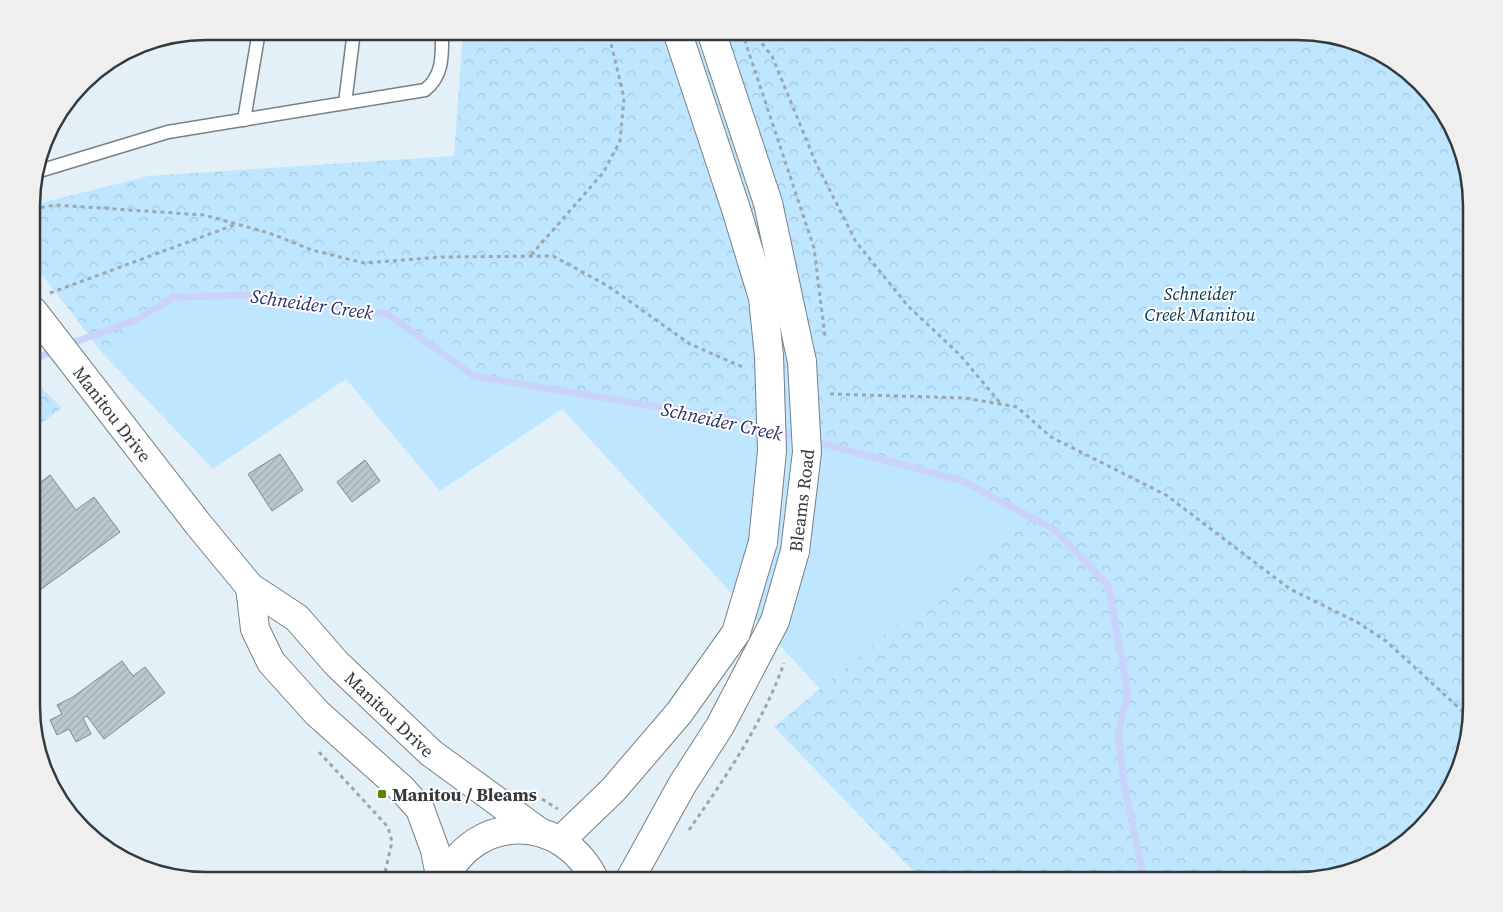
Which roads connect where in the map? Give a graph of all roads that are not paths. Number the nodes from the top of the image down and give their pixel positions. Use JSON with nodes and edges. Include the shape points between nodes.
{"nodes":[{"id":1,"x":257,"y":40,"type":"edge"},
{"id":2,"x":353,"y":40,"type":"edge"},
{"id":3,"x":442,"y":40,"type":"edge"},
{"id":4,"x":680,"y":40,"type":"edge"},
{"id":5,"x":713,"y":40,"type":"edge"},
{"id":6,"x":345,"y":103,"type":"junction"},
{"id":7,"x":244,"y":120,"type":"junction"},
{"id":8,"x":45,"y":169,"type":"edge"},
{"id":9,"x":40,"y":307,"type":"edge"},
{"id":10,"x":250,"y":587,"type":"junction"},
{"id":11,"x":549,"y":836,"type":"junction"},
{"id":12,"x":440,"y":872,"type":"edge"},
{"id":13,"x":448,"y":872,"type":"edge"},
{"id":14,"x":591,"y":872,"type":"edge"},
{"id":15,"x":634,"y":872,"type":"edge"}],
"edges":[{"from":1,"to":7,"type":"lane"},
{"from":2,"to":6,"type":"lane"},
{"from":3,"to":6,"type":"lane","via":[[442,63],[434,82],[425,90]]},
{"from":4,"to":11,"type":"main road","name":"Bleams Road","bridge":true,"via":[[763,298],[770,356],[772,451],[763,542],[736,633],[673,720],[613,790]]},
{"from":5,"to":15,"type":"main road","name":"Bleams Road","bridge":true,"via":[[768,204],[802,362],[807,452],[795,551],[775,621],[720,726],[682,784]]},
{"from":6,"to":7,"type":"lane"},
{"from":7,"to":8,"type":"lane","via":[[168,132]]},
{"from":9,"to":10,"type":"main road","name":"Manitou Drive","via":[[104,400]]},
{"from":10,"to":11,"type":"main road","name":"Manitou Drive","via":[[297,618],[337,664],[431,753]]},
{"from":10,"to":12,"type":"main road","via":[[254,629],[271,662],[317,713],[402,789],[420,810]]},
{"from":11,"to":13,"type":"main road","via":[[507,830],[479,840],[456,860]]},
{"from":11,"to":14,"type":"main road","name":"Manitou Drive","via":[[583,859]]}]}
